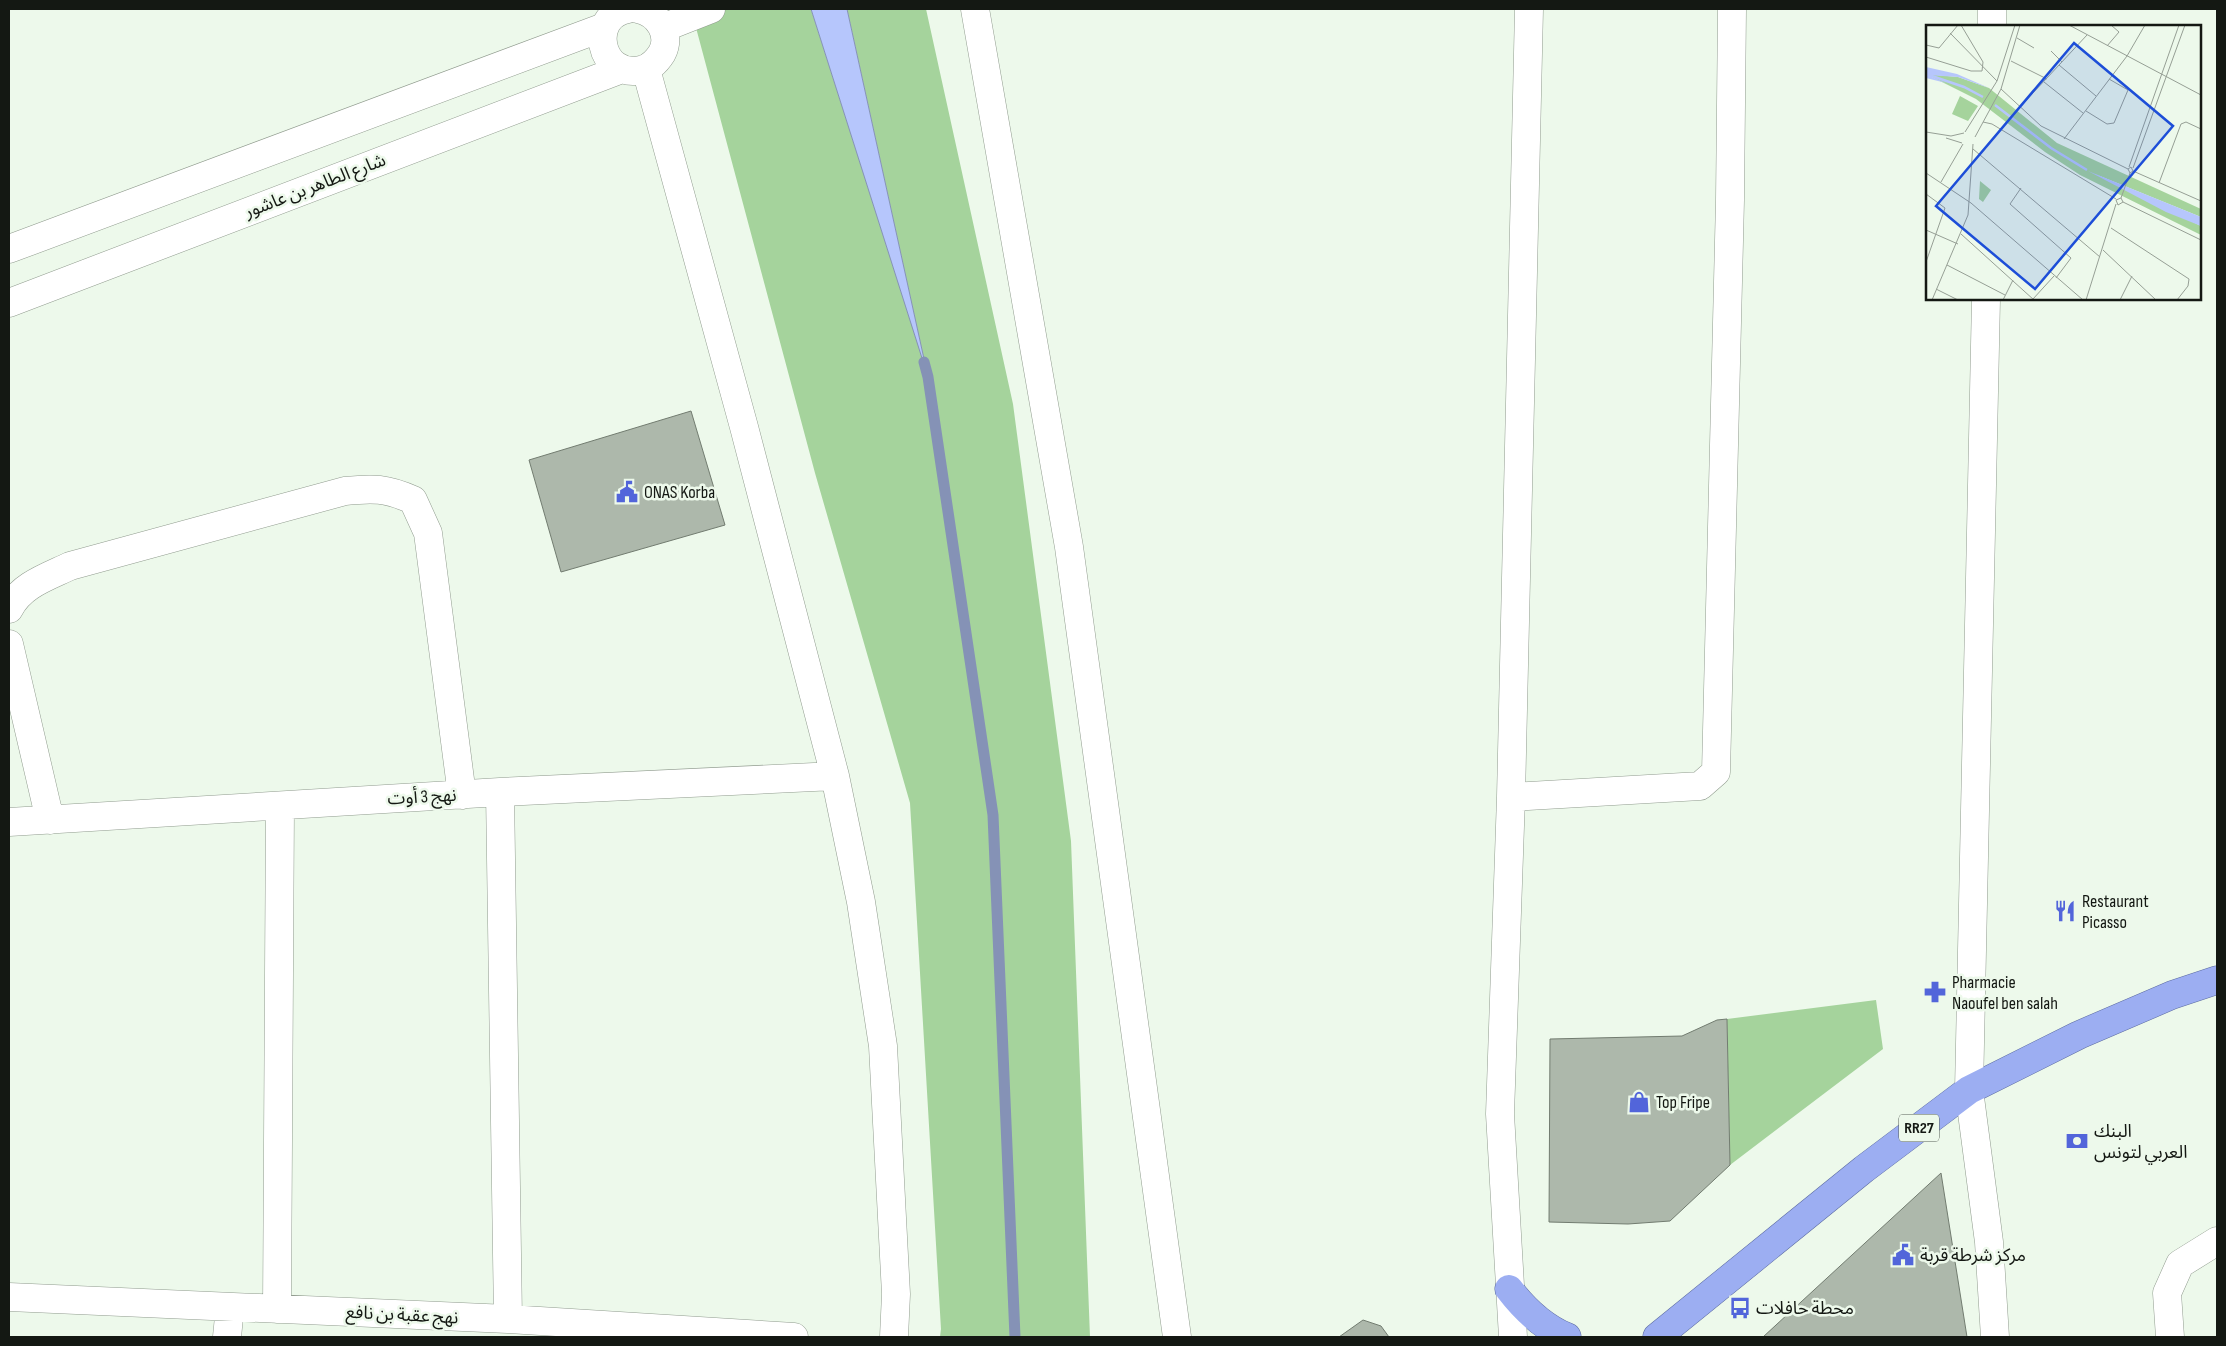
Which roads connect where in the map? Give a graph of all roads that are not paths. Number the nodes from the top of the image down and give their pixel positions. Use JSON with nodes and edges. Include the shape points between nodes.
{"nodes":[{"id":1,"x":974,"y":9,"type":"edge"},
{"id":2,"x":1528,"y":9,"type":"edge"},
{"id":3,"x":1732,"y":9,"type":"edge"},
{"id":4,"x":1992,"y":9,"type":"edge"},
{"id":5,"x":623,"y":13,"type":"edge"},
{"id":6,"x":687,"y":18,"type":"edge"},
{"id":7,"x":1992,"y":25,"type":"edge"},
{"id":8,"x":634,"y":69,"type":"junction"},
{"id":9,"x":9,"y":249,"type":"edge"},
{"id":10,"x":1986,"y":300,"type":"edge"},
{"id":11,"x":9,"y":303,"type":"edge"},
{"id":12,"x":9,"y":608,"type":"edge"},
{"id":13,"x":9,"y":644,"type":"edge"},
{"id":14,"x":835,"y":776,"type":"junction"},
{"id":15,"x":500,"y":792,"type":"junction"},
{"id":16,"x":462,"y":795,"type":"junction"},
{"id":17,"x":1511,"y":797,"type":"junction"},
{"id":18,"x":280,"y":806,"type":"junction"},
{"id":19,"x":50,"y":820,"type":"junction"},
{"id":20,"x":9,"y":822,"type":"edge"},
{"id":21,"x":2217,"y":980,"type":"edge"},
{"id":22,"x":1969,"y":1090,"type":"junction"},
{"id":23,"x":2217,"y":1241,"type":"edge"},
{"id":24,"x":1509,"y":1289,"type":"junction"},
{"id":25,"x":9,"y":1297,"type":"edge"},
{"id":26,"x":230,"y":1307,"type":"junction"},
{"id":27,"x":277,"y":1309,"type":"junction"},
{"id":28,"x":508,"y":1319,"type":"junction"},
{"id":29,"x":468,"y":1328,"type":"edge"},
{"id":30,"x":227,"y":1337,"type":"edge"},
{"id":31,"x":794,"y":1337,"type":"edge"},
{"id":32,"x":894,"y":1337,"type":"edge"},
{"id":33,"x":1177,"y":1337,"type":"edge"},
{"id":34,"x":1513,"y":1337,"type":"edge"},
{"id":35,"x":1568,"y":1337,"type":"edge"},
{"id":36,"x":1657,"y":1337,"type":"edge"},
{"id":37,"x":1995,"y":1337,"type":"edge"},
{"id":38,"x":2170,"y":1337,"type":"edge"}],
"edges":[{"from":1,"to":33,"type":"street","via":[[1069,547]]},
{"from":2,"to":17,"type":"street"},
{"from":3,"to":17,"type":"street","via":[[1716,772],[1700,786]]},
{"from":4,"to":7,"type":"street"},
{"from":5,"to":6,"type":"street","via":[[646,10],[656,17]]},
{"from":5,"to":8,"type":"street","via":[[602,40],[604,52],[611,62]]},
{"from":5,"to":9,"type":"street"},
{"from":6,"to":8,"type":"street","via":[[665,40],[663,52],[656,62]]},
{"from":8,"to":11,"type":"street","name":"شارع الطاهر بن عاشور"},
{"from":8,"to":14,"type":"street","via":[[741,418]]},
{"from":10,"to":22,"type":"street"},
{"from":12,"to":16,"type":"street","via":[[14,599],[33,583],[70,566],[345,491],[370,488],[394,491],[413,500],[428,533]]},
{"from":13,"to":19,"type":"street"},
{"from":14,"to":15,"type":"street","name":"نهج 3 أوت"},
{"from":14,"to":32,"type":"street","via":[[884,1046],[896,1294]]},
{"from":15,"to":16,"type":"street","name":"نهج 3 أوت"},
{"from":15,"to":28,"type":"street"},
{"from":16,"to":18,"type":"street","name":"نهج 3 أوت"},
{"from":17,"to":24,"type":"street","via":[[1500,1114]]},
{"from":18,"to":19,"type":"street","name":"نهج 3 أوت"},
{"from":18,"to":27,"type":"street"},
{"from":19,"to":20,"type":"street","name":"نهج 3 أوت"},
{"from":21,"to":22,"type":"highway","number":"RR27","via":[[2172,995],[2079,1035]]},
{"from":22,"to":36,"type":"highway","number":"RR27","via":[[1864,1169]]},
{"from":22,"to":37,"type":"street","via":[[1989,1242]]},
{"from":23,"to":38,"type":"street","via":[[2180,1264],[2167,1293]]},
{"from":24,"to":34,"type":"street"},
{"from":24,"to":35,"type":"highway","via":[[1535,1317]]},
{"from":25,"to":26,"type":"street","name":"نهج عقبة بن نافع"},
{"from":26,"to":27,"type":"street","name":"نهج عقبة بن نافع"},
{"from":26,"to":30,"type":"street"},
{"from":27,"to":29,"type":"street","name":"نهج عقبة بن نافع"},
{"from":28,"to":29,"type":"street","name":"نهج عقبة بن نافع"},
{"from":28,"to":31,"type":"street","name":"نهج عقبة بن نافع"}]}
